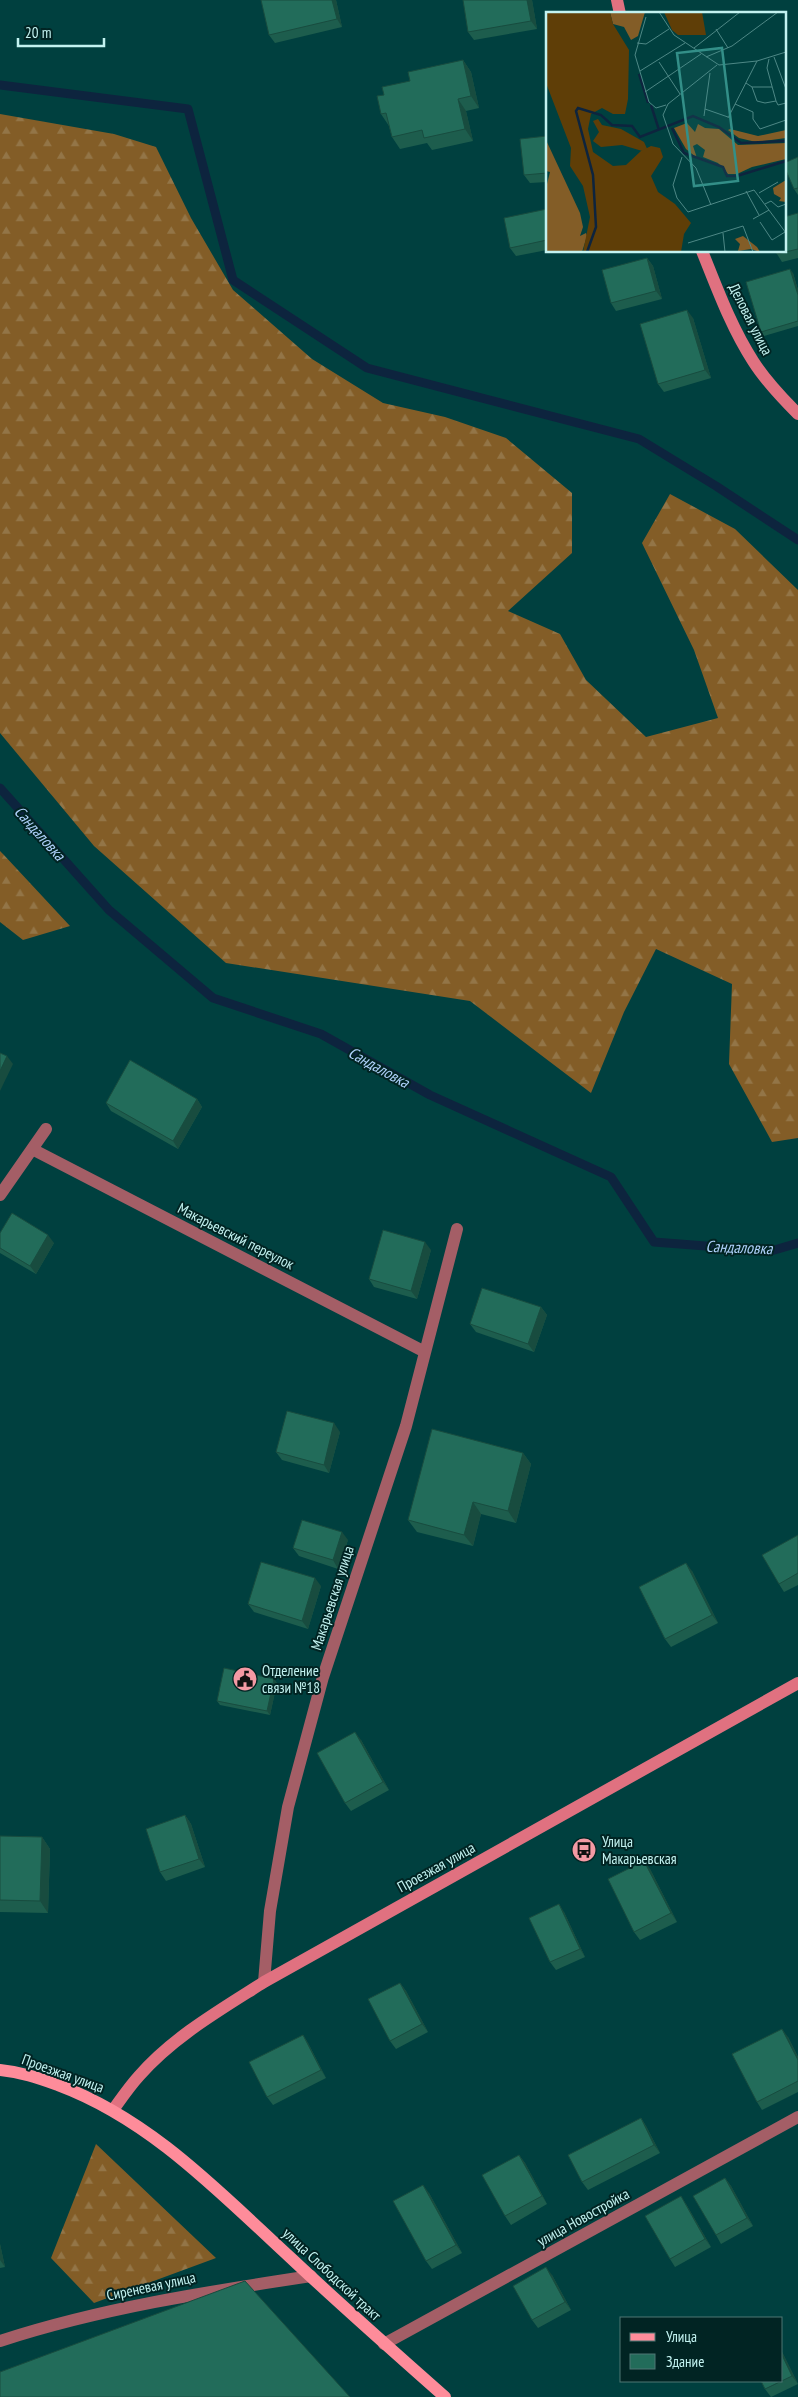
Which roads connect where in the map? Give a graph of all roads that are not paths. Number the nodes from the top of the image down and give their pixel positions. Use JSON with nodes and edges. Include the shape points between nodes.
{"nodes":[{"id":1,"x":702,"y":252,"type":"edge"},
{"id":2,"x":798,"y":414,"type":"edge"},
{"id":3,"x":46,"y":1129,"type":"dead end"},
{"id":4,"x":32,"y":1149,"type":"junction"},
{"id":5,"x":0,"y":1196,"type":"edge"},
{"id":6,"x":457,"y":1229,"type":"dead end"},
{"id":7,"x":425,"y":1352,"type":"junction"},
{"id":8,"x":798,"y":1683,"type":"edge"},
{"id":9,"x":264,"y":1982,"type":"junction"},
{"id":10,"x":0,"y":2070,"type":"edge"},
{"id":11,"x":113,"y":2110,"type":"junction"},
{"id":12,"x":798,"y":2117,"type":"edge"},
{"id":13,"x":199,"y":2173,"type":"joint"},
{"id":14,"x":310,"y":2276,"type":"junction"},
{"id":15,"x":0,"y":2341,"type":"edge"},
{"id":16,"x":384,"y":2344,"type":"junction"},
{"id":17,"x":445,"y":2397,"type":"edge"}],
"edges":[{"from":1,"to":2,"type":"street","name":"Деловая улица","via":[[726,310],[753,361]]},
{"from":3,"to":4,"type":"street"},
{"from":4,"to":5,"type":"street"},
{"from":4,"to":7,"type":"street","name":"Макарьевский переулок"},
{"from":6,"to":7,"type":"street","name":"Макарьевская улица"},
{"from":7,"to":9,"type":"street","name":"Макарьевская улица","via":[[406,1426],[323,1677],[288,1806],[270,1911]]},
{"from":8,"to":9,"type":"street","name":"Проезжая улица"},
{"from":9,"to":11,"type":"street","name":"Проезжая улица","via":[[203,2020],[166,2051],[139,2076]]},
{"from":10,"to":11,"type":"main road","name":"Проезжая улица","via":[[22,2072],[79,2093]]},
{"from":11,"to":13,"type":"main road","name":"Проезжая улица"},
{"from":12,"to":16,"type":"street","name":"улица Новостройка"},
{"from":13,"to":14,"type":"main road","name":"улица Слободской тракт"},
{"from":14,"to":15,"type":"street","name":"Сиреневая улица","via":[[202,2292],[51,2324]]},
{"from":14,"to":16,"type":"main road","name":"улица Слободской тракт"},
{"from":16,"to":17,"type":"main road","name":"улица Слободской тракт"}]}
